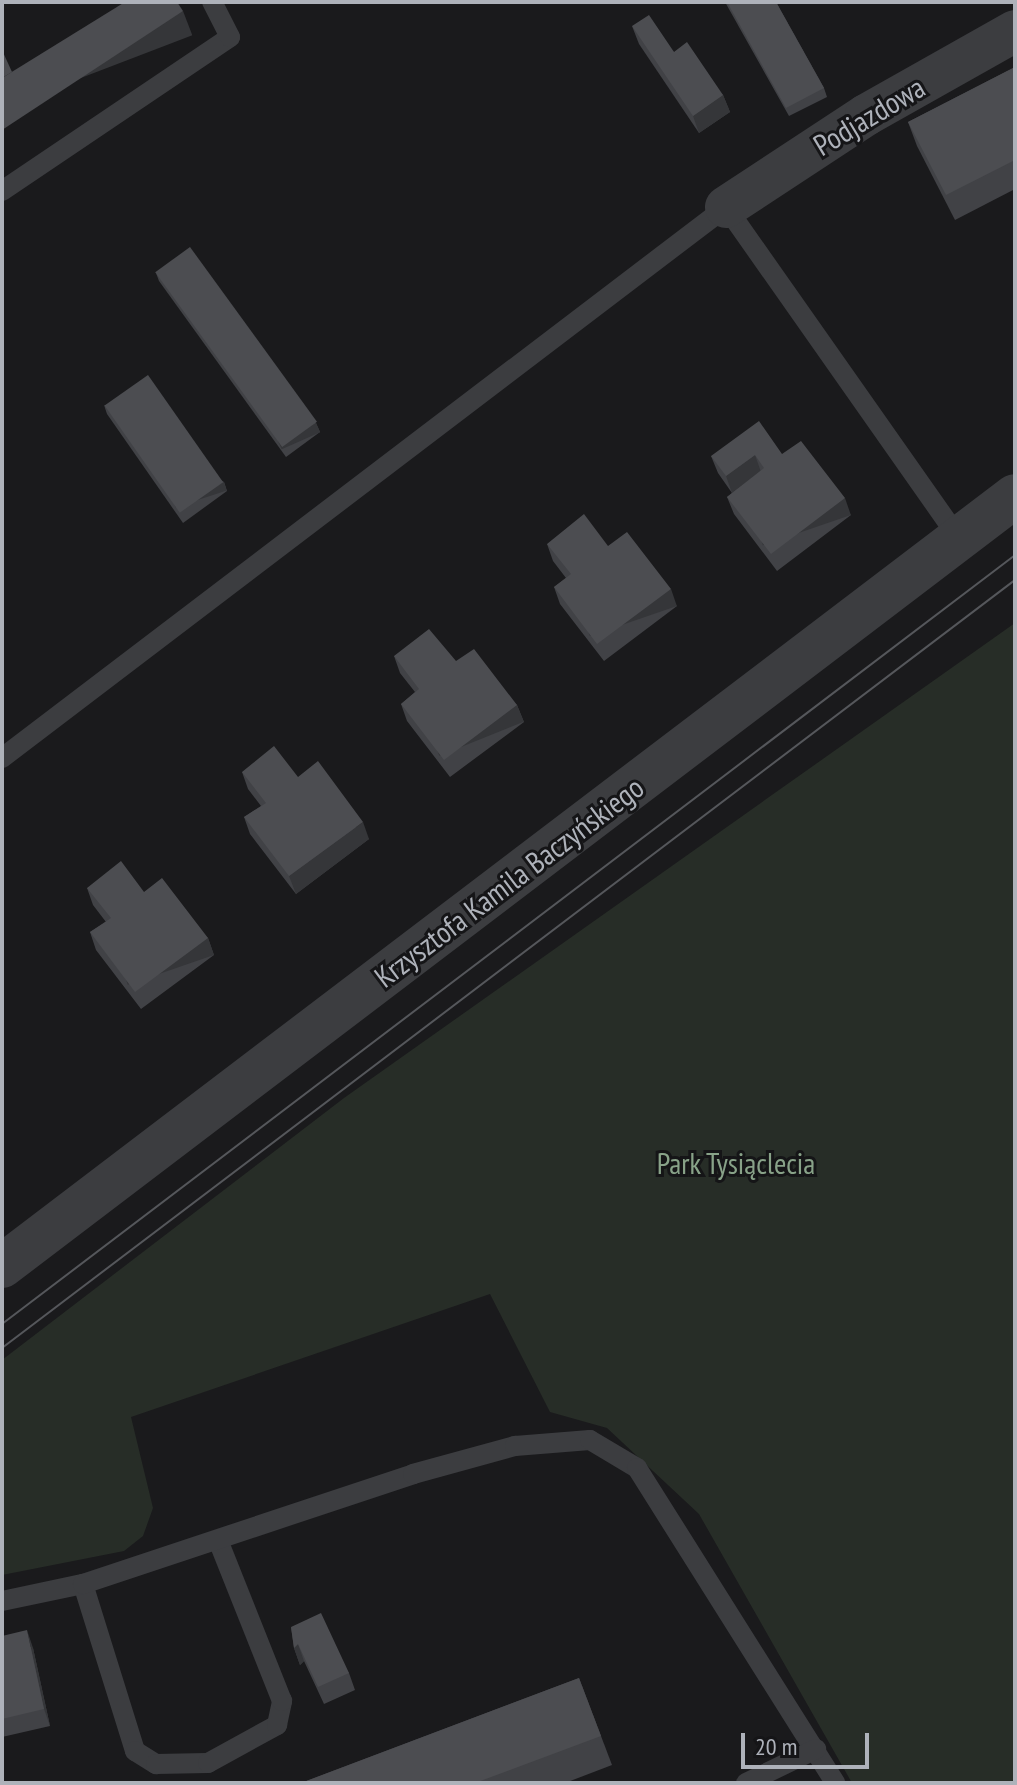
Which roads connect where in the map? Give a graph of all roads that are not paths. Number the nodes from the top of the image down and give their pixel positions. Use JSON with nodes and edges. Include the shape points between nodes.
{"nodes":[{"id":1,"x":212,"y":2,"type":"edge"},
{"id":2,"x":1015,"y":31,"type":"edge"},
{"id":3,"x":2,"y":191,"type":"edge"},
{"id":4,"x":726,"y":207,"type":"junction"},
{"id":5,"x":1015,"y":496,"type":"edge"},
{"id":6,"x":959,"y":539,"type":"junction"},
{"id":7,"x":2,"y":758,"type":"edge"},
{"id":8,"x":2,"y":1266,"type":"edge"},
{"id":9,"x":218,"y":1540,"type":"junction"},
{"id":10,"x":83,"y":1584,"type":"junction"},
{"id":11,"x":2,"y":1601,"type":"edge"},
{"id":12,"x":816,"y":1749,"type":"junction"},
{"id":13,"x":746,"y":1783,"type":"edge"},
{"id":14,"x":835,"y":1783,"type":"edge"}],
"edges":[{"from":1,"to":3,"type":"lane","via":[[230,37]]},
{"from":2,"to":4,"type":"street","name":"Podjazdowa","via":[[866,115]]},
{"from":4,"to":6,"type":"lane"},
{"from":4,"to":7,"type":"lane"},
{"from":5,"to":6,"type":"street","name":"Krzysztofa Kamila Baczyńskiego"},
{"from":6,"to":8,"type":"street","name":"Krzysztofa Kamila Baczyńskiego"},
{"from":9,"to":10,"type":"lane"},
{"from":9,"to":10,"type":"lane","via":[[282,1701],[277,1725],[208,1763],[156,1764],[135,1751]]},
{"from":9,"to":12,"type":"lane","via":[[515,1446],[590,1440],[637,1468]]},
{"from":10,"to":11,"type":"lane"},
{"from":12,"to":13,"type":"lane"},
{"from":12,"to":14,"type":"lane"}]}
